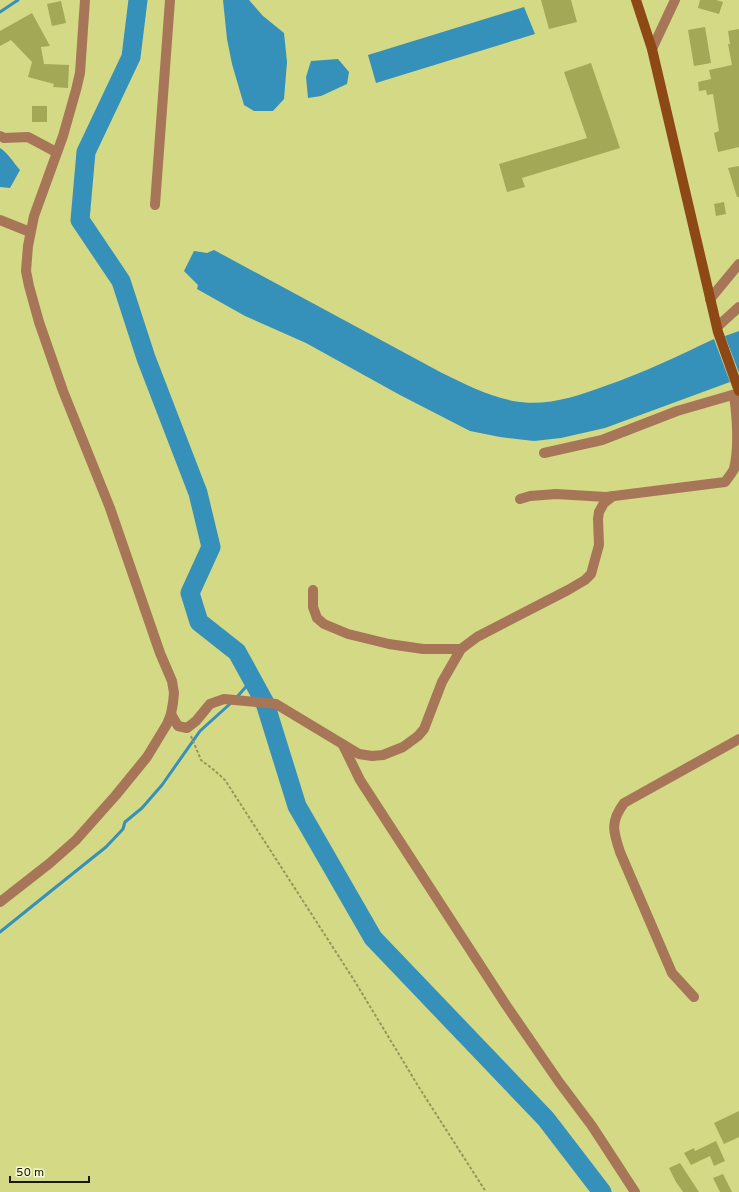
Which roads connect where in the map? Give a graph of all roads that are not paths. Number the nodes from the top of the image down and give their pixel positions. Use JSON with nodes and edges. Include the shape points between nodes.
{"nodes":[{"id":1,"x":85,"y":0,"type":"edge"},
{"id":2,"x":170,"y":0,"type":"edge"},
{"id":3,"x":636,"y":0,"type":"edge"},
{"id":4,"x":675,"y":0,"type":"edge"},
{"id":5,"x":652,"y":49,"type":"junction"},
{"id":6,"x":0,"y":136,"type":"edge"},
{"id":7,"x":56,"y":152,"type":"junction"},
{"id":8,"x":155,"y":205,"type":"dead end"},
{"id":9,"x":0,"y":220,"type":"edge"},
{"id":10,"x":30,"y":232,"type":"junction"},
{"id":11,"x":739,"y":264,"type":"edge"},
{"id":12,"x":710,"y":299,"type":"junction"},
{"id":13,"x":739,"y":307,"type":"edge"},
{"id":14,"x":718,"y":330,"type":"junction"},
{"id":15,"x":737,"y":392,"type":"edge"},
{"id":16,"x":544,"y":453,"type":"dead end"},
{"id":17,"x":612,"y":496,"type":"junction"},
{"id":18,"x":520,"y":499,"type":"dead end"},
{"id":19,"x":313,"y":590,"type":"dead end"},
{"id":20,"x":461,"y":648,"type":"junction"},
{"id":21,"x":171,"y":714,"type":"junction"},
{"id":22,"x":739,"y":739,"type":"edge"},
{"id":23,"x":343,"y":745,"type":"junction"},
{"id":24,"x":0,"y":902,"type":"edge"},
{"id":25,"x":694,"y":997,"type":"dead end"},
{"id":26,"x":635,"y":1192,"type":"edge"}],
"edges":[{"from":1,"to":7,"type":"street","via":[[80,73],[68,121]]},
{"from":2,"to":8,"type":"street"},
{"from":3,"to":5,"type":"main road"},
{"from":4,"to":5,"type":"street"},
{"from":5,"to":12,"type":"main road"},
{"from":6,"to":7,"type":"street","via":[[28,137]]},
{"from":7,"to":10,"type":"street"},
{"from":9,"to":10,"type":"street"},
{"from":10,"to":21,"type":"street","via":[[26,271],[39,322],[172,681],[174,693]]},
{"from":11,"to":12,"type":"street"},
{"from":12,"to":14,"type":"main road"},
{"from":13,"to":14,"type":"street"},
{"from":14,"to":15,"type":"main road"},
{"from":15,"to":16,"type":"street","via":[[677,411],[602,440]]},
{"from":15,"to":17,"type":"street","via":[[738,456],[734,470],[725,482]]},
{"from":17,"to":18,"type":"street","via":[[556,494]]},
{"from":17,"to":20,"type":"street","via":[[599,512],[599,545],[591,574],[568,590],[477,636]]},
{"from":19,"to":20,"type":"street","via":[[313,607],[317,618],[324,624],[348,634],[423,649]]},
{"from":20,"to":23,"type":"street","via":[[442,682],[424,729],[418,736],[403,747],[383,755],[359,754]]},
{"from":21,"to":23,"type":"street","via":[[178,726],[187,728],[210,704],[224,699],[276,704]]},
{"from":21,"to":24,"type":"street","via":[[147,758],[76,840]]},
{"from":22,"to":25,"type":"street","via":[[624,803],[616,813],[614,833],[620,852],[672,973]]},
{"from":23,"to":26,"type":"street","via":[[360,780],[506,1005],[592,1126]]}]}
